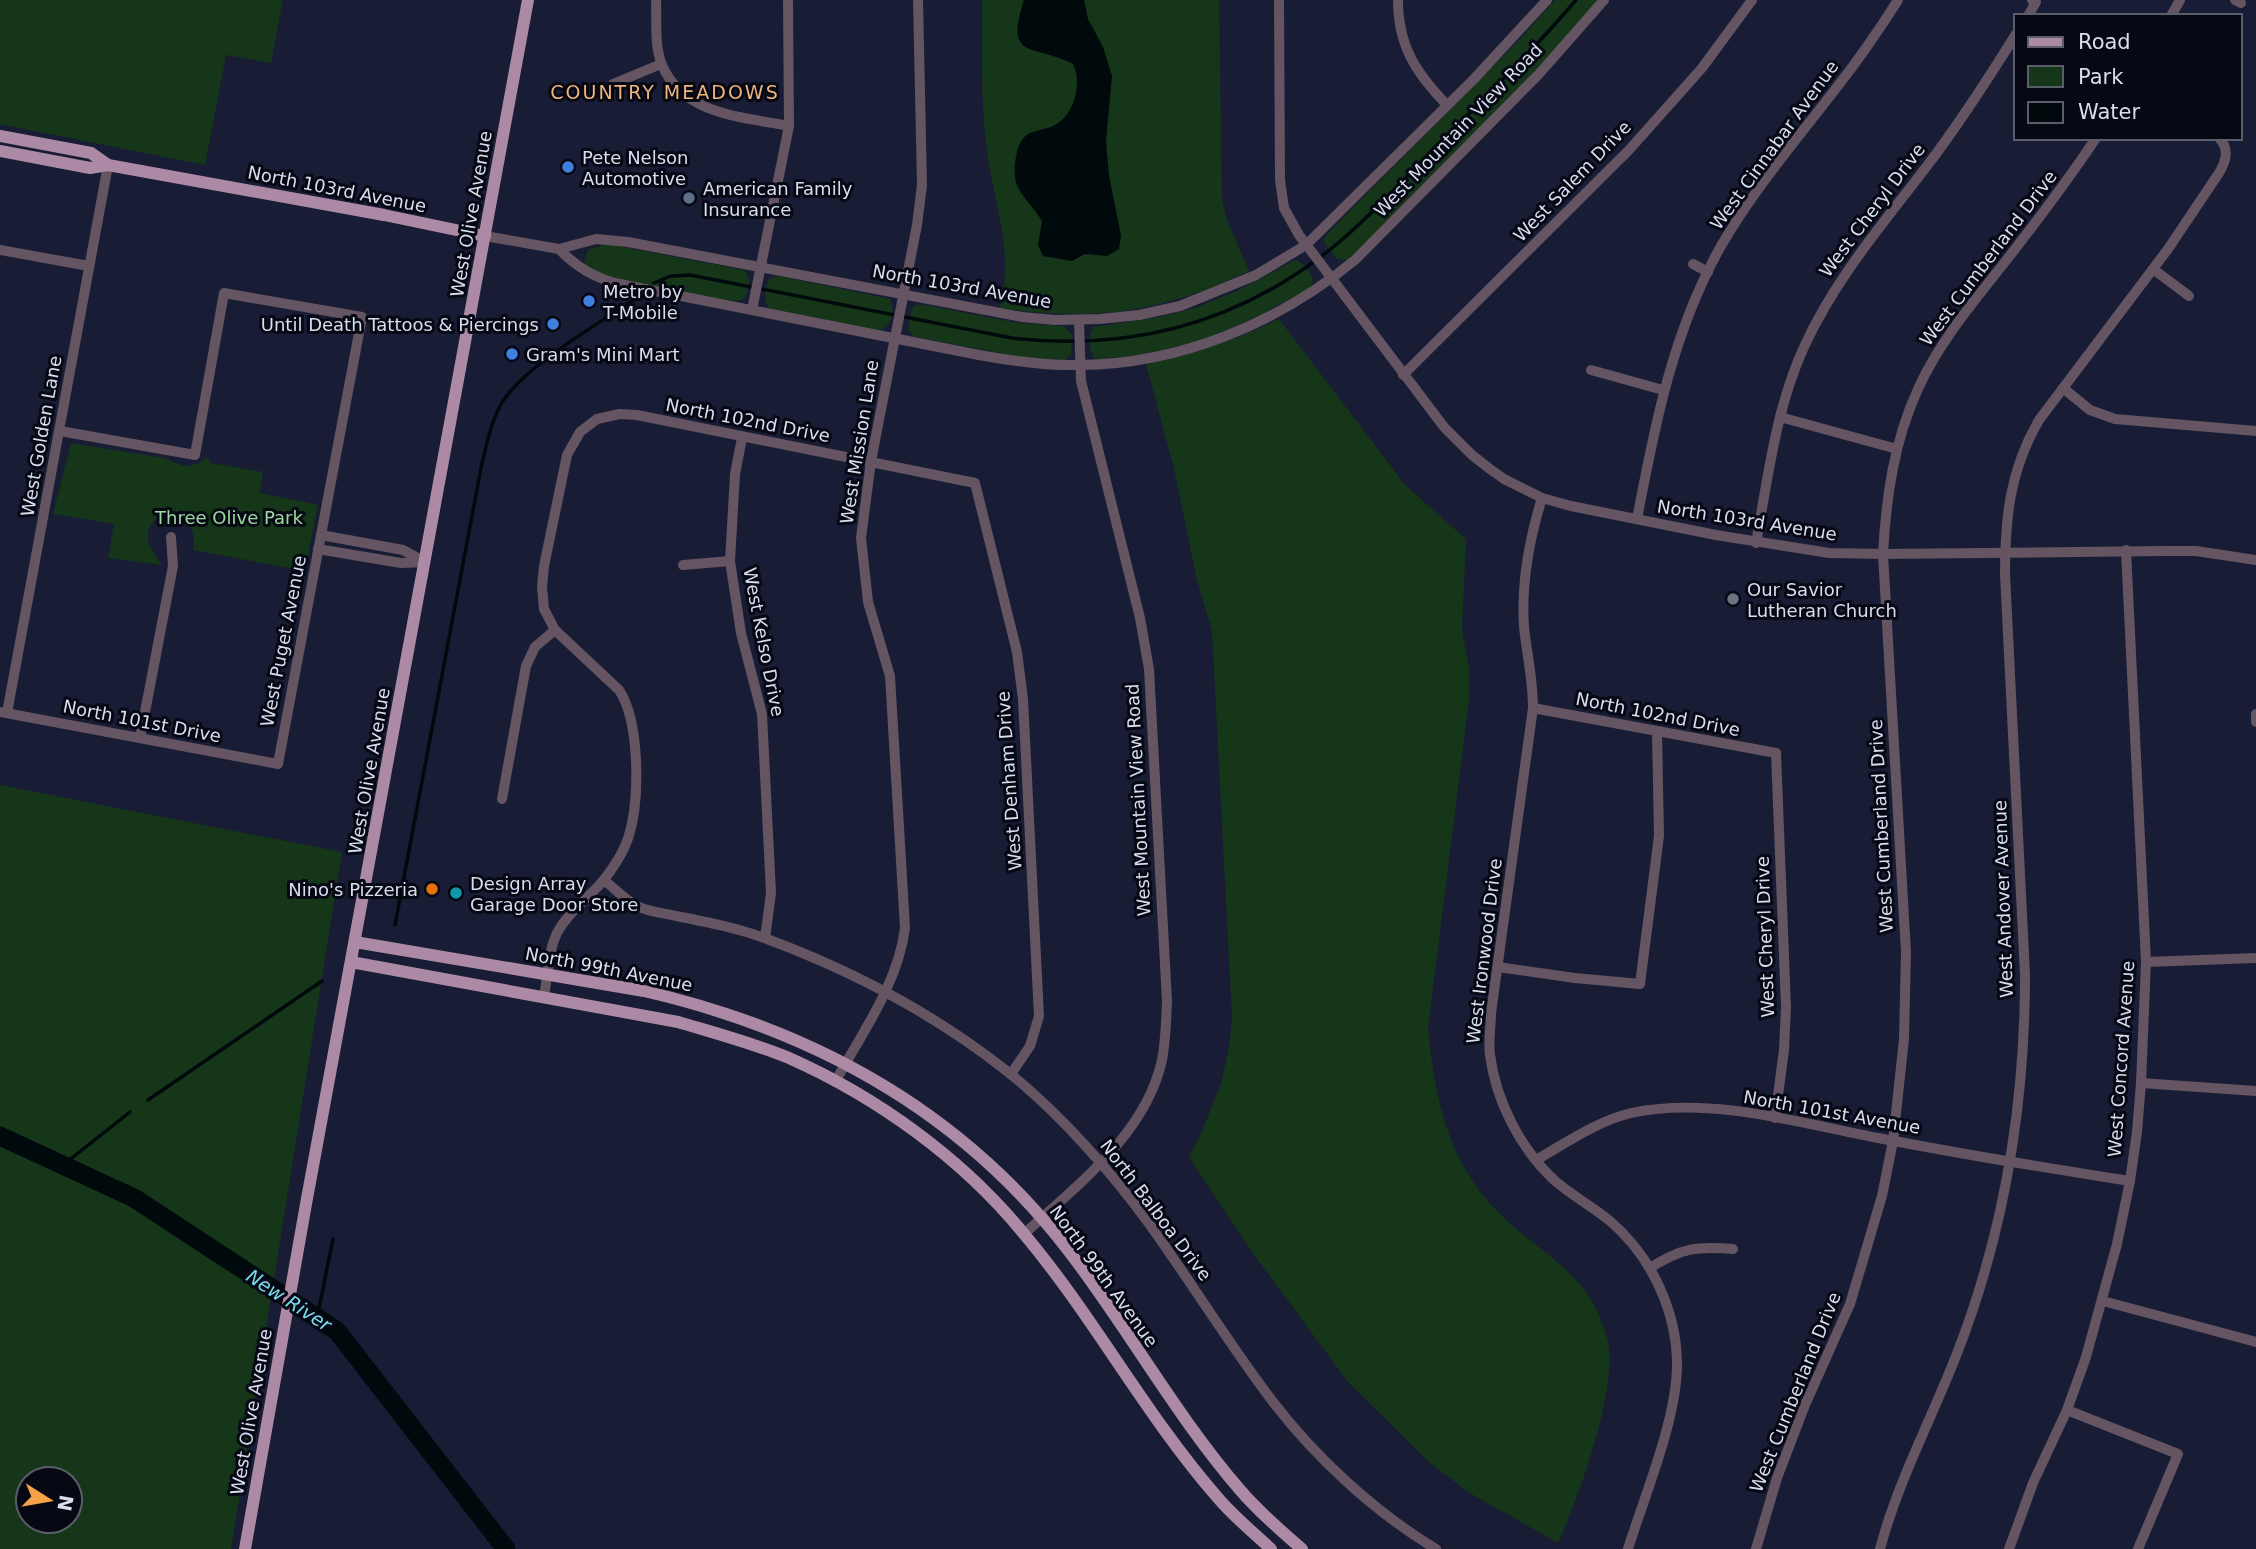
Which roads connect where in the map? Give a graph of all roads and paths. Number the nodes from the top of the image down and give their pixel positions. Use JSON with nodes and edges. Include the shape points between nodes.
{"nodes":[{"id":1,"x":528,"y":0,"type":"edge"},
{"id":2,"x":656,"y":0,"type":"edge"},
{"id":3,"x":788,"y":0,"type":"edge"},
{"id":4,"x":918,"y":0,"type":"edge"},
{"id":5,"x":1279,"y":0,"type":"edge"},
{"id":6,"x":1398,"y":0,"type":"edge"},
{"id":7,"x":1604,"y":0,"type":"edge"},
{"id":8,"x":1752,"y":0,"type":"edge"},
{"id":9,"x":1898,"y":0,"type":"edge"},
{"id":10,"x":1545,"y":1,"type":"edge"},
{"id":11,"x":2014,"y":37,"type":"edge"},
{"id":12,"x":662,"y":64,"type":"junction"},
{"id":13,"x":613,"y":84,"type":"dead end"},
{"id":14,"x":1447,"y":104,"type":"junction"},
{"id":15,"x":789,"y":125,"type":"junction"},
{"id":16,"x":0,"y":136,"type":"edge"},
{"id":17,"x":2095,"y":140,"type":"edge"},
{"id":18,"x":2221,"y":140,"type":"edge"},
{"id":19,"x":0,"y":151,"type":"edge"},
{"id":20,"x":108,"y":165,"type":"junction"},
{"id":21,"x":485,"y":236,"type":"junction"},
{"id":22,"x":1306,"y":245,"type":"junction"},
{"id":23,"x":559,"y":249,"type":"junction"},
{"id":24,"x":0,"y":250,"type":"edge"},
{"id":25,"x":1693,"y":264,"type":"dead end"},
{"id":26,"x":89,"y":266,"type":"junction"},
{"id":27,"x":760,"y":268,"type":"junction"},
{"id":28,"x":2153,"y":269,"type":"junction"},
{"id":29,"x":1708,"y":272,"type":"junction"},
{"id":30,"x":1332,"y":279,"type":"junction"},
{"id":31,"x":903,"y":295,"type":"junction"},
{"id":32,"x":2189,"y":296,"type":"dead end"},
{"id":33,"x":752,"y":310,"type":"junction"},
{"id":34,"x":1079,"y":321,"type":"junction"},
{"id":35,"x":895,"y":338,"type":"junction"},
{"id":36,"x":1079,"y":366,"type":"junction"},
{"id":37,"x":1591,"y":370,"type":"dead end"},
{"id":38,"x":1403,"y":375,"type":"junction"},
{"id":39,"x":2063,"y":388,"type":"junction"},
{"id":40,"x":1663,"y":390,"type":"junction"},
{"id":41,"x":1780,"y":417,"type":"junction"},
{"id":42,"x":60,"y":431,"type":"junction"},
{"id":43,"x":2256,"y":431,"type":"edge"},
{"id":44,"x":742,"y":438,"type":"junction"},
{"id":45,"x":1898,"y":449,"type":"junction"},
{"id":46,"x":871,"y":461,"type":"junction"},
{"id":47,"x":975,"y":483,"type":"joint"},
{"id":48,"x":1542,"y":498,"type":"junction"},
{"id":49,"x":1637,"y":519,"type":"junction"},
{"id":50,"x":321,"y":535,"type":"junction"},
{"id":51,"x":171,"y":537,"type":"dead end"},
{"id":52,"x":1756,"y":543,"type":"junction"},
{"id":53,"x":318,"y":549,"type":"junction"},
{"id":54,"x":2126,"y":550,"type":"junction"},
{"id":55,"x":2005,"y":552,"type":"junction"},
{"id":56,"x":1883,"y":554,"type":"junction"},
{"id":57,"x":2256,"y":560,"type":"edge"},
{"id":58,"x":730,"y":561,"type":"junction"},
{"id":59,"x":425,"y":562,"type":"junction"},
{"id":60,"x":683,"y":565,"type":"dead end"},
{"id":61,"x":555,"y":630,"type":"junction"},
{"id":62,"x":1533,"y":708,"type":"junction"},
{"id":63,"x":4,"y":713,"type":"edge"},
{"id":64,"x":2256,"y":714,"type":"edge"},
{"id":65,"x":2256,"y":722,"type":"edge"},
{"id":66,"x":1657,"y":732,"type":"junction"},
{"id":67,"x":140,"y":738,"type":"junction"},
{"id":68,"x":1776,"y":753,"type":"joint"},
{"id":69,"x":278,"y":764,"type":"joint"},
{"id":70,"x":502,"y":799,"type":"dead end"},
{"id":71,"x":604,"y":880,"type":"junction"},
{"id":72,"x":765,"y":938,"type":"junction"},
{"id":73,"x":355,"y":942,"type":"junction"},
{"id":74,"x":2256,"y":958,"type":"edge"},
{"id":75,"x":351,"y":962,"type":"junction"},
{"id":76,"x":2146,"y":962,"type":"junction"},
{"id":77,"x":1498,"y":967,"type":"junction"},
{"id":78,"x":548,"y":974,"type":"junction"},
{"id":79,"x":885,"y":992,"type":"junction"},
{"id":80,"x":544,"y":996,"type":"junction"},
{"id":81,"x":845,"y":1064,"type":"junction"},
{"id":82,"x":1011,"y":1074,"type":"junction"},
{"id":83,"x":835,"y":1082,"type":"junction"},
{"id":84,"x":2141,"y":1083,"type":"junction"},
{"id":85,"x":2256,"y":1091,"type":"edge"},
{"id":86,"x":1774,"y":1118,"type":"junction"},
{"id":87,"x":1893,"y":1141,"type":"junction"},
{"id":88,"x":1536,"y":1160,"type":"junction"},
{"id":89,"x":2010,"y":1162,"type":"junction"},
{"id":90,"x":1101,"y":1163,"type":"junction"},
{"id":91,"x":2130,"y":1181,"type":"junction"},
{"id":92,"x":1042,"y":1218,"type":"junction"},
{"id":93,"x":1024,"y":1234,"type":"junction"},
{"id":94,"x":1733,"y":1249,"type":"dead end"},
{"id":95,"x":1650,"y":1268,"type":"junction"},
{"id":96,"x":2103,"y":1301,"type":"junction"},
{"id":97,"x":2256,"y":1342,"type":"edge"},
{"id":98,"x":2067,"y":1410,"type":"junction"},
{"id":99,"x":1213,"y":1455,"type":"junction"},
{"id":100,"x":1194,"y":1469,"type":"junction"},
{"id":101,"x":245,"y":1549,"type":"edge"},
{"id":102,"x":1271,"y":1549,"type":"edge"},
{"id":103,"x":1302,"y":1549,"type":"edge"},
{"id":104,"x":1436,"y":1549,"type":"edge"},
{"id":105,"x":1628,"y":1549,"type":"edge"},
{"id":106,"x":1756,"y":1549,"type":"edge"},
{"id":107,"x":1880,"y":1549,"type":"edge"},
{"id":108,"x":2009,"y":1549,"type":"edge"},
{"id":109,"x":2138,"y":1549,"type":"edge"}],
"edges":[{"from":1,"to":21,"type":"main road","name":"West Olive Avenue"},
{"from":2,"to":12,"type":"street"},
{"from":3,"to":15,"type":"street"},
{"from":4,"to":31,"type":"street","name":"West Mission Lane","via":[[922,185]]},
{"from":5,"to":22,"type":"street","via":[[1280,188],[1284,208]]},
{"from":6,"to":14,"type":"street","via":[[1408,55]]},
{"from":7,"to":30,"type":"street","name":"West Mountain View Road","via":[[1539,74]]},
{"from":8,"to":38,"type":"street","name":"West Salem Drive","via":[[1702,68],[1629,150]]},
{"from":9,"to":29,"type":"street","name":"West Cinnabar Avenue","via":[[1752,198]]},
{"from":10,"to":14,"type":"street","name":"West Mountain View Road"},
{"from":11,"to":41,"type":"street","name":"West Cheryl Drive","via":[[1927,166],[1835,288],[1804,348]]},
{"from":12,"to":13,"type":"street"},
{"from":12,"to":15,"type":"street","via":[[679,90],[699,105]]},
{"from":14,"to":22,"type":"street","name":"West Mountain View Road"},
{"from":15,"to":27,"type":"street"},
{"from":16,"to":20,"type":"main road","name":"North 103rd Avenue","via":[[91,153]]},
{"from":17,"to":45,"type":"street","name":"West Cumberland Drive","via":[[1951,330],[1917,390]]},
{"from":18,"to":28,"type":"street","name":"West Andover Avenue","via":[[2225,162]]},
{"from":19,"to":20,"type":"main road","name":"North 103rd Avenue","via":[[90,168]]},
{"from":20,"to":21,"type":"main road","name":"North 103rd Avenue"},
{"from":20,"to":26,"type":"street","name":"West Golden Lane"},
{"from":21,"to":23,"type":"street","name":"North 103rd Avenue"},
{"from":21,"to":59,"type":"main road","name":"West Olive Avenue"},
{"from":22,"to":30,"type":"street","name":"North 103rd Avenue"},
{"from":22,"to":34,"type":"street","name":"North 103rd Avenue","via":[[1234,285],[1180,306]]},
{"from":23,"to":27,"type":"street","name":"North 103rd Avenue","via":[[610,239]]},
{"from":23,"to":33,"type":"street","name":"North 103rd Avenue","via":[[601,279]]},
{"from":24,"to":26,"type":"street"},
{"from":25,"to":29,"type":"street"},
{"from":26,"to":42,"type":"street","name":"West Golden Lane"},
{"from":27,"to":31,"type":"street","name":"North 103rd Avenue"},
{"from":27,"to":33,"type":"street"},
{"from":28,"to":32,"type":"street"},
{"from":28,"to":39,"type":"street","name":"West Andover Avenue"},
{"from":29,"to":40,"type":"street","name":"West Cinnabar Avenue"},
{"from":30,"to":36,"type":"street","name":"North 103rd Avenue","via":[[1276,314],[1210,342],[1157,356]]},
{"from":30,"to":38,"type":"street","name":"North 103rd Avenue"},
{"from":31,"to":34,"type":"street","name":"North 103rd Avenue","via":[[1000,314]]},
{"from":31,"to":35,"type":"street","name":"West Mission Lane"},
{"from":33,"to":35,"type":"street","name":"North 103rd Avenue"},
{"from":34,"to":36,"type":"street","name":"West Mountain View Road"},
{"from":35,"to":36,"type":"street","name":"North 103rd Avenue","via":[[1005,359]]},
{"from":35,"to":46,"type":"street","name":"West Mission Lane"},
{"from":36,"to":90,"type":"street","name":"West Mountain View Road","via":[[1146,645],[1167,1001],[1161,1062],[1149,1097]]},
{"from":37,"to":40,"type":"street"},
{"from":38,"to":48,"type":"street","name":"North 103rd Avenue","via":[[1472,456],[1504,480]]},
{"from":39,"to":43,"type":"street","via":[[2090,410],[2115,419]]},
{"from":39,"to":55,"type":"street","name":"West Andover Avenue","via":[[2039,420],[2017,468],[2007,512]]},
{"from":40,"to":49,"type":"street","name":"West Cinnabar Avenue"},
{"from":41,"to":45,"type":"street"},
{"from":41,"to":52,"type":"street","name":"West Cheryl Drive"},
{"from":42,"to":50,"type":"street","name":"West Puget Avenue","via":[[195,455],[225,293],[362,317]]},
{"from":42,"to":63,"type":"street","name":"West Golden Lane"},
{"from":44,"to":46,"type":"street","name":"North 102nd Drive"},
{"from":44,"to":58,"type":"street","name":"West Kelso Drive"},
{"from":44,"to":61,"type":"street","name":"North 102nd Drive","via":[[620,414],[597,418],[580,432],[567,455],[544,566],[544,609]]},
{"from":45,"to":56,"type":"street","name":"West Cumberland Drive"},
{"from":46,"to":47,"type":"street","name":"North 102nd Drive"},
{"from":46,"to":79,"type":"street","name":"West Mission Lane","via":[[863,512],[862,564],[890,677],[905,928],[898,963]]},
{"from":47,"to":82,"type":"street","name":"West Denham Drive","via":[[1017,652],[1023,699],[1040,1016],[1030,1046]]},
{"from":48,"to":49,"type":"street","name":"North 103rd Avenue"},
{"from":48,"to":62,"type":"street","name":"West Ironwood Drive","via":[[1530,541],[1523,598]]},
{"from":49,"to":52,"type":"street","name":"North 103rd Avenue"},
{"from":50,"to":53,"type":"street","name":"West Puget Avenue"},
{"from":50,"to":59,"type":"street","via":[[403,550]]},
{"from":51,"to":67,"type":"street","via":[[173,566]]},
{"from":52,"to":56,"type":"street","name":"North 103rd Avenue","via":[[1818,552]]},
{"from":53,"to":59,"type":"street","via":[[401,563]]},
{"from":53,"to":69,"type":"street","name":"West Puget Avenue"},
{"from":54,"to":55,"type":"street","name":"North 103rd Avenue"},
{"from":54,"to":57,"type":"street","name":"North 103rd Avenue","via":[[2196,551]]},
{"from":54,"to":76,"type":"street","name":"West Concord Avenue"},
{"from":55,"to":56,"type":"street","name":"North 103rd Avenue"},
{"from":55,"to":89,"type":"street","name":"West Andover Avenue","via":[[2025,975],[2020,1098]]},
{"from":56,"to":87,"type":"street","name":"West Cumberland Drive","via":[[1906,952],[1904,1039]]},
{"from":58,"to":60,"type":"street"},
{"from":58,"to":72,"type":"street","name":"West Kelso Drive","via":[[741,632],[762,713],[771,893]]},
{"from":59,"to":73,"type":"main road","name":"West Olive Avenue"},
{"from":61,"to":70,"type":"street","via":[[535,647],[526,666]]},
{"from":61,"to":71,"type":"street","via":[[619,690],[633,728],[634,818],[624,849]]},
{"from":62,"to":66,"type":"street","name":"North 102nd Drive"},
{"from":62,"to":77,"type":"street","name":"West Ironwood Drive"},
{"from":63,"to":67,"type":"street","name":"North 101st Drive"},
{"from":64,"to":65,"type":"street"},
{"from":66,"to":68,"type":"street","name":"North 102nd Drive"},
{"from":66,"to":77,"type":"street","via":[[1659,836],[1640,984]]},
{"from":67,"to":69,"type":"street","name":"North 101st Drive"},
{"from":68,"to":86,"type":"street","name":"West Cheryl Drive","via":[[1786,1007]]},
{"from":71,"to":72,"type":"street","name":"North Balboa Drive","via":[[639,907]]},
{"from":71,"to":78,"type":"street","via":[[559,930]]},
{"from":72,"to":79,"type":"street","name":"North Balboa Drive"},
{"from":73,"to":75,"type":"main road","name":"West Olive Avenue"},
{"from":73,"to":78,"type":"main road","name":"North 99th Avenue"},
{"from":74,"to":76,"type":"street"},
{"from":75,"to":80,"type":"main road"},
{"from":75,"to":101,"type":"main road","name":"West Olive Avenue"},
{"from":76,"to":84,"type":"street","name":"West Concord Avenue"},
{"from":77,"to":88,"type":"street","name":"West Ironwood Drive","via":[[1490,1053],[1508,1119]]},
{"from":78,"to":80,"type":"street"},
{"from":78,"to":81,"type":"main road","name":"North 99th Avenue","via":[[719,1010],[796,1039]]},
{"from":79,"to":81,"type":"street","name":"West Mission Lane"},
{"from":79,"to":82,"type":"street","name":"North Balboa Drive"},
{"from":80,"to":83,"type":"main road","via":[[725,1035],[788,1058]]},
{"from":81,"to":83,"type":"street","name":"West Mission Lane"},
{"from":81,"to":92,"type":"main road","name":"North 99th Avenue","via":[[916,1106],[967,1144]]},
{"from":82,"to":90,"type":"street","name":"North Balboa Drive"},
{"from":83,"to":93,"type":"main road","via":[[931,1144]]},
{"from":84,"to":85,"type":"street"},
{"from":84,"to":91,"type":"street","name":"West Concord Avenue"},
{"from":86,"to":87,"type":"street","name":"North 101st Avenue"},
{"from":86,"to":88,"type":"street","name":"North 101st Avenue","via":[[1715,1108],[1629,1114],[1593,1127]]},
{"from":87,"to":89,"type":"street","name":"North 101st Avenue"},
{"from":87,"to":106,"type":"street","name":"West Cumberland Drive","via":[[1850,1304],[1777,1478]]},
{"from":88,"to":95,"type":"street","name":"West Ironwood Drive","via":[[1632,1242]]},
{"from":89,"to":91,"type":"street","name":"North 101st Avenue"},
{"from":89,"to":107,"type":"street","name":"West Andover Avenue","via":[[1977,1297],[1909,1462]]},
{"from":90,"to":92,"type":"street","name":"West Mountain View Road"},
{"from":90,"to":104,"type":"street","name":"North Balboa Drive","via":[[1295,1428],[1368,1500]]},
{"from":91,"to":96,"type":"street","name":"West Concord Avenue"},
{"from":92,"to":93,"type":"street","name":"West Mountain View Road"},
{"from":92,"to":99,"type":"main road","name":"North 99th Avenue"},
{"from":93,"to":100,"type":"main road"},
{"from":94,"to":95,"type":"street","via":[[1685,1249]]},
{"from":95,"to":105,"type":"street","name":"West Ironwood Drive","via":[[1668,1308],[1677,1366],[1669,1421]]},
{"from":96,"to":97,"type":"street"},
{"from":96,"to":98,"type":"street","name":"West Concord Avenue"},
{"from":98,"to":108,"type":"street","name":"West Concord Avenue"},
{"from":98,"to":109,"type":"street","via":[[2178,1454]]},
{"from":99,"to":100,"type":"main road"},
{"from":99,"to":103,"type":"main road","name":"North 99th Avenue","via":[[1241,1490]]},
{"from":100,"to":102,"type":"main road","via":[[1228,1510]]}]}
